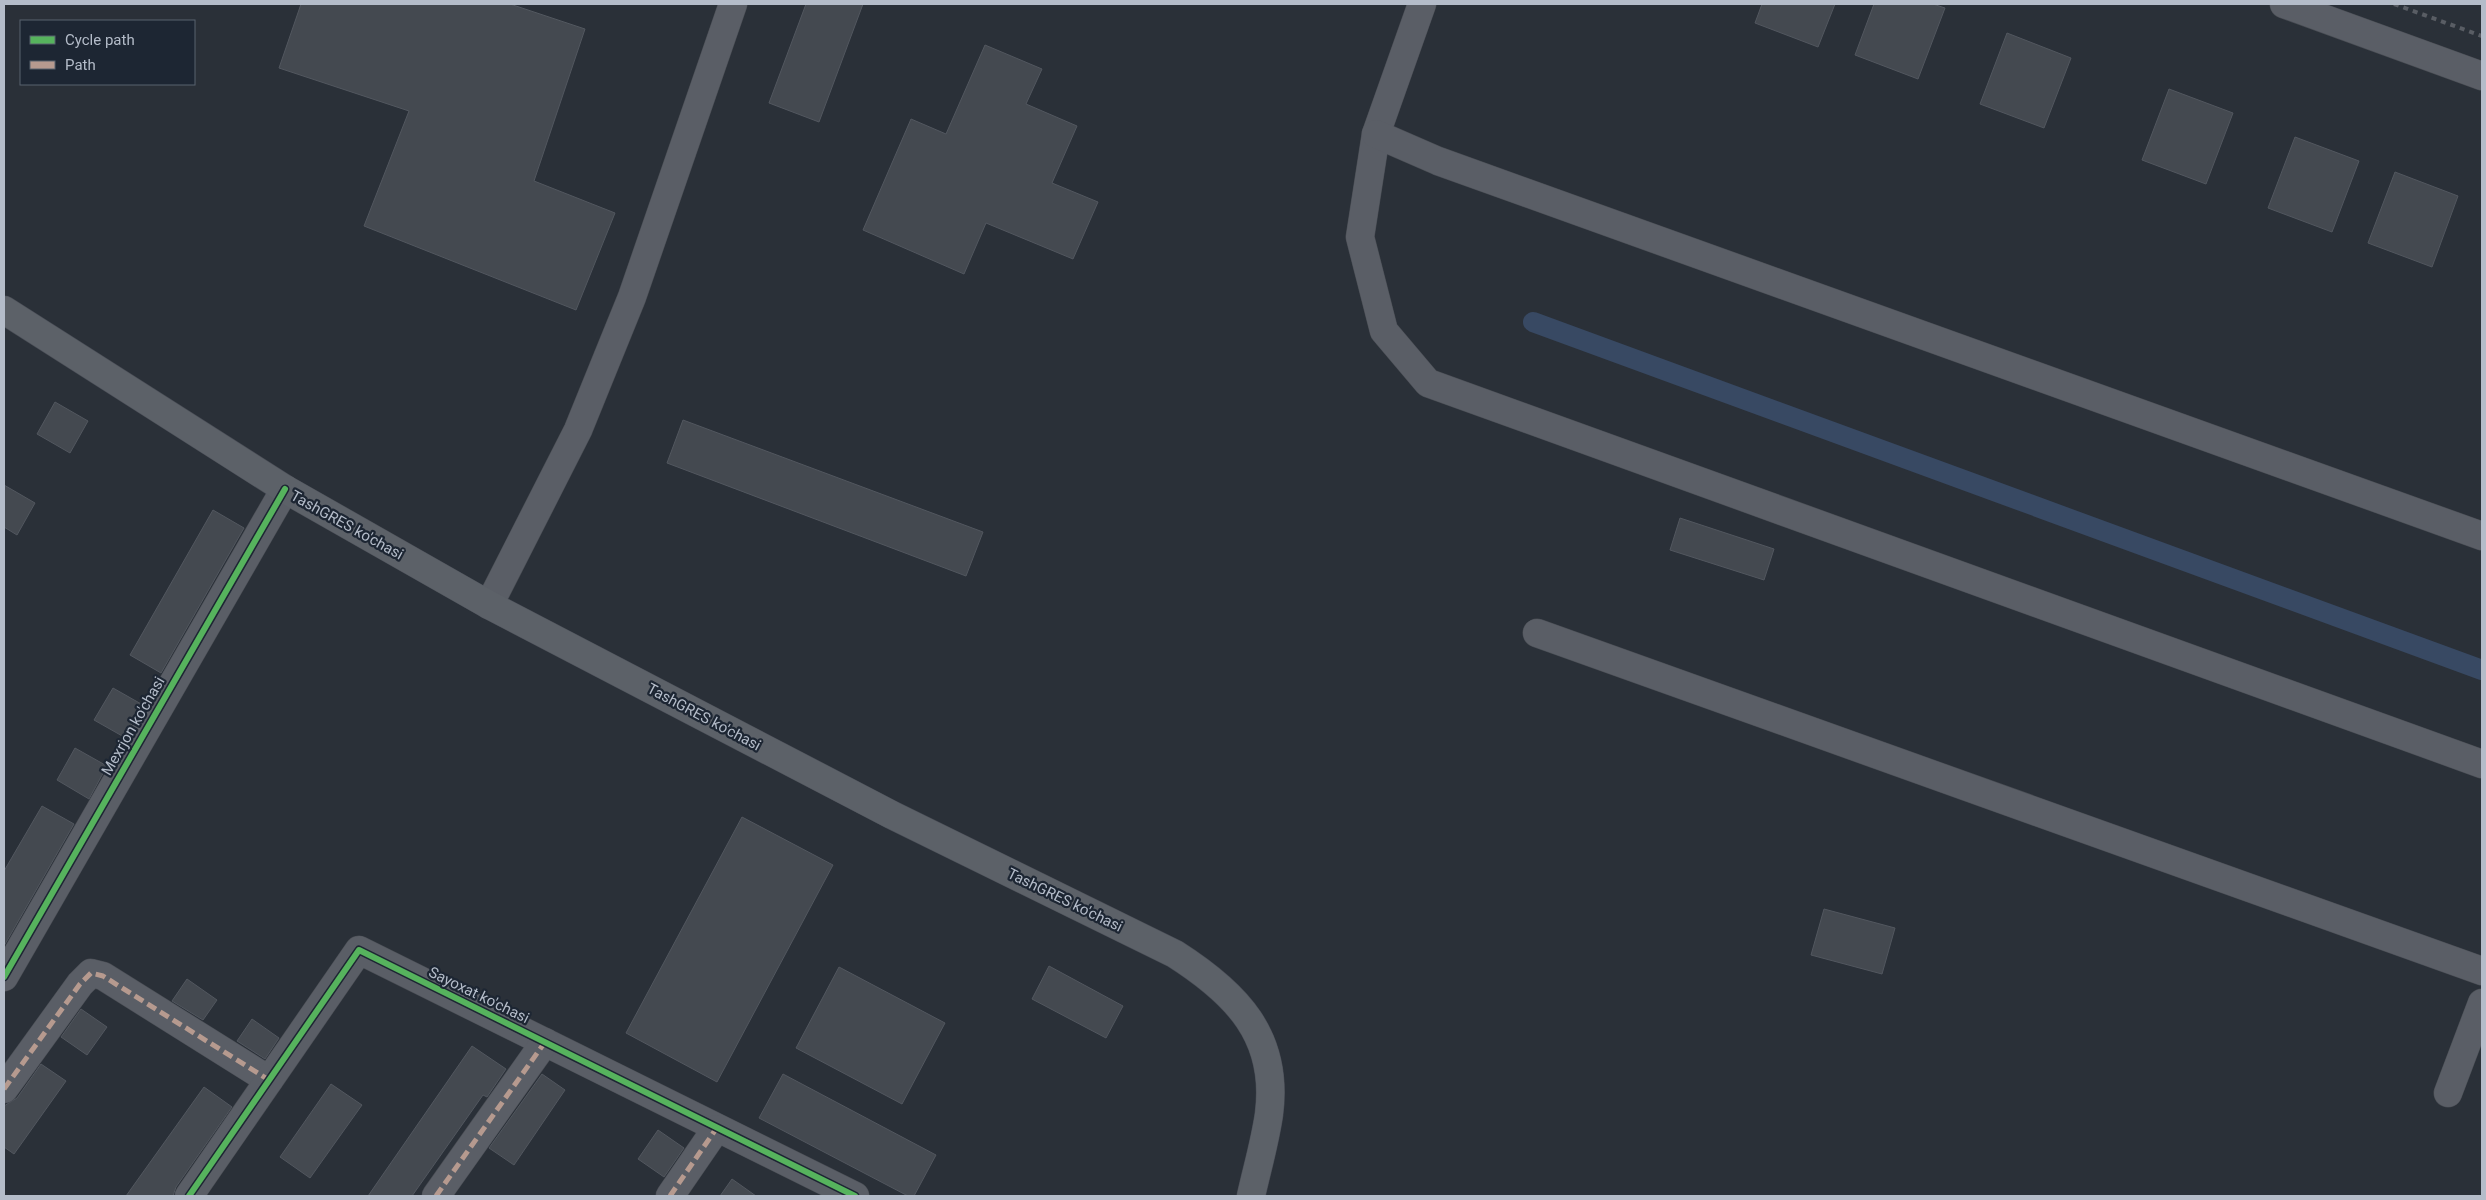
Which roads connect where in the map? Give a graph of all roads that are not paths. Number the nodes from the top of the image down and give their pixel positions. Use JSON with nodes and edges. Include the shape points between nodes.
{"nodes":[{"id":1,"x":733,"y":4,"type":"edge"},
{"id":2,"x":1422,"y":4,"type":"edge"},
{"id":3,"x":2284,"y":4,"type":"edge"},
{"id":4,"x":2482,"y":76,"type":"edge"},
{"id":5,"x":1376,"y":134,"type":"junction"},
{"id":6,"x":4,"y":310,"type":"edge"},
{"id":7,"x":285,"y":489,"type":"junction"},
{"id":8,"x":2482,"y":536,"type":"edge"},
{"id":9,"x":489,"y":605,"type":"junction"},
{"id":10,"x":1537,"y":633,"type":"dead end"},
{"id":11,"x":2482,"y":764,"type":"edge"},
{"id":12,"x":2482,"y":971,"type":"edge"},
{"id":13,"x":4,"y":977,"type":"edge"},
{"id":14,"x":2482,"y":1003,"type":"edge"},
{"id":15,"x":545,"y":1042,"type":"junction"},
{"id":16,"x":269,"y":1080,"type":"junction"},
{"id":17,"x":4,"y":1089,"type":"edge"},
{"id":18,"x":2448,"y":1092,"type":"dead end"},
{"id":19,"x":716,"y":1129,"type":"junction"},
{"id":20,"x":189,"y":1196,"type":"edge"},
{"id":21,"x":436,"y":1196,"type":"edge"},
{"id":22,"x":670,"y":1196,"type":"edge"},
{"id":23,"x":855,"y":1196,"type":"edge"},
{"id":24,"x":1251,"y":1196,"type":"edge"}],
"edges":[{"from":1,"to":9,"type":"street","via":[[632,297],[578,430]]},
{"from":2,"to":5,"type":"street"},
{"from":3,"to":4,"type":"street"},
{"from":5,"to":8,"type":"street","via":[[1438,161]]},
{"from":5,"to":11,"type":"street","via":[[1360,237],[1384,331],[1428,383]]},
{"from":6,"to":7,"type":"main road","name":"TashGRES ko'chasi"},
{"from":7,"to":9,"type":"main road","name":"TashGRES ko'chasi"},
{"from":7,"to":13,"type":"street","name":"Mexrjon ko'chasi"},
{"from":9,"to":24,"type":"main road","name":"TashGRES ko'chasi","via":[[892,815],[1175,954],[1220,985],[1252,1024],[1269,1070],[1269,1115]]},
{"from":10,"to":12,"type":"street"},
{"from":14,"to":18,"type":"street"},
{"from":15,"to":16,"type":"street","name":"Sayoxat ko'chasi","via":[[359,950]]},
{"from":15,"to":19,"type":"street","name":"Sayoxat ko'chasi"},
{"from":15,"to":21,"type":"street"},
{"from":16,"to":17,"type":"street","via":[[103,976],[91,973]]},
{"from":16,"to":20,"type":"street","name":"Sayoxat ko'chasi"},
{"from":19,"to":22,"type":"street"},
{"from":19,"to":23,"type":"street","name":"Sayoxat ko'chasi"}]}
